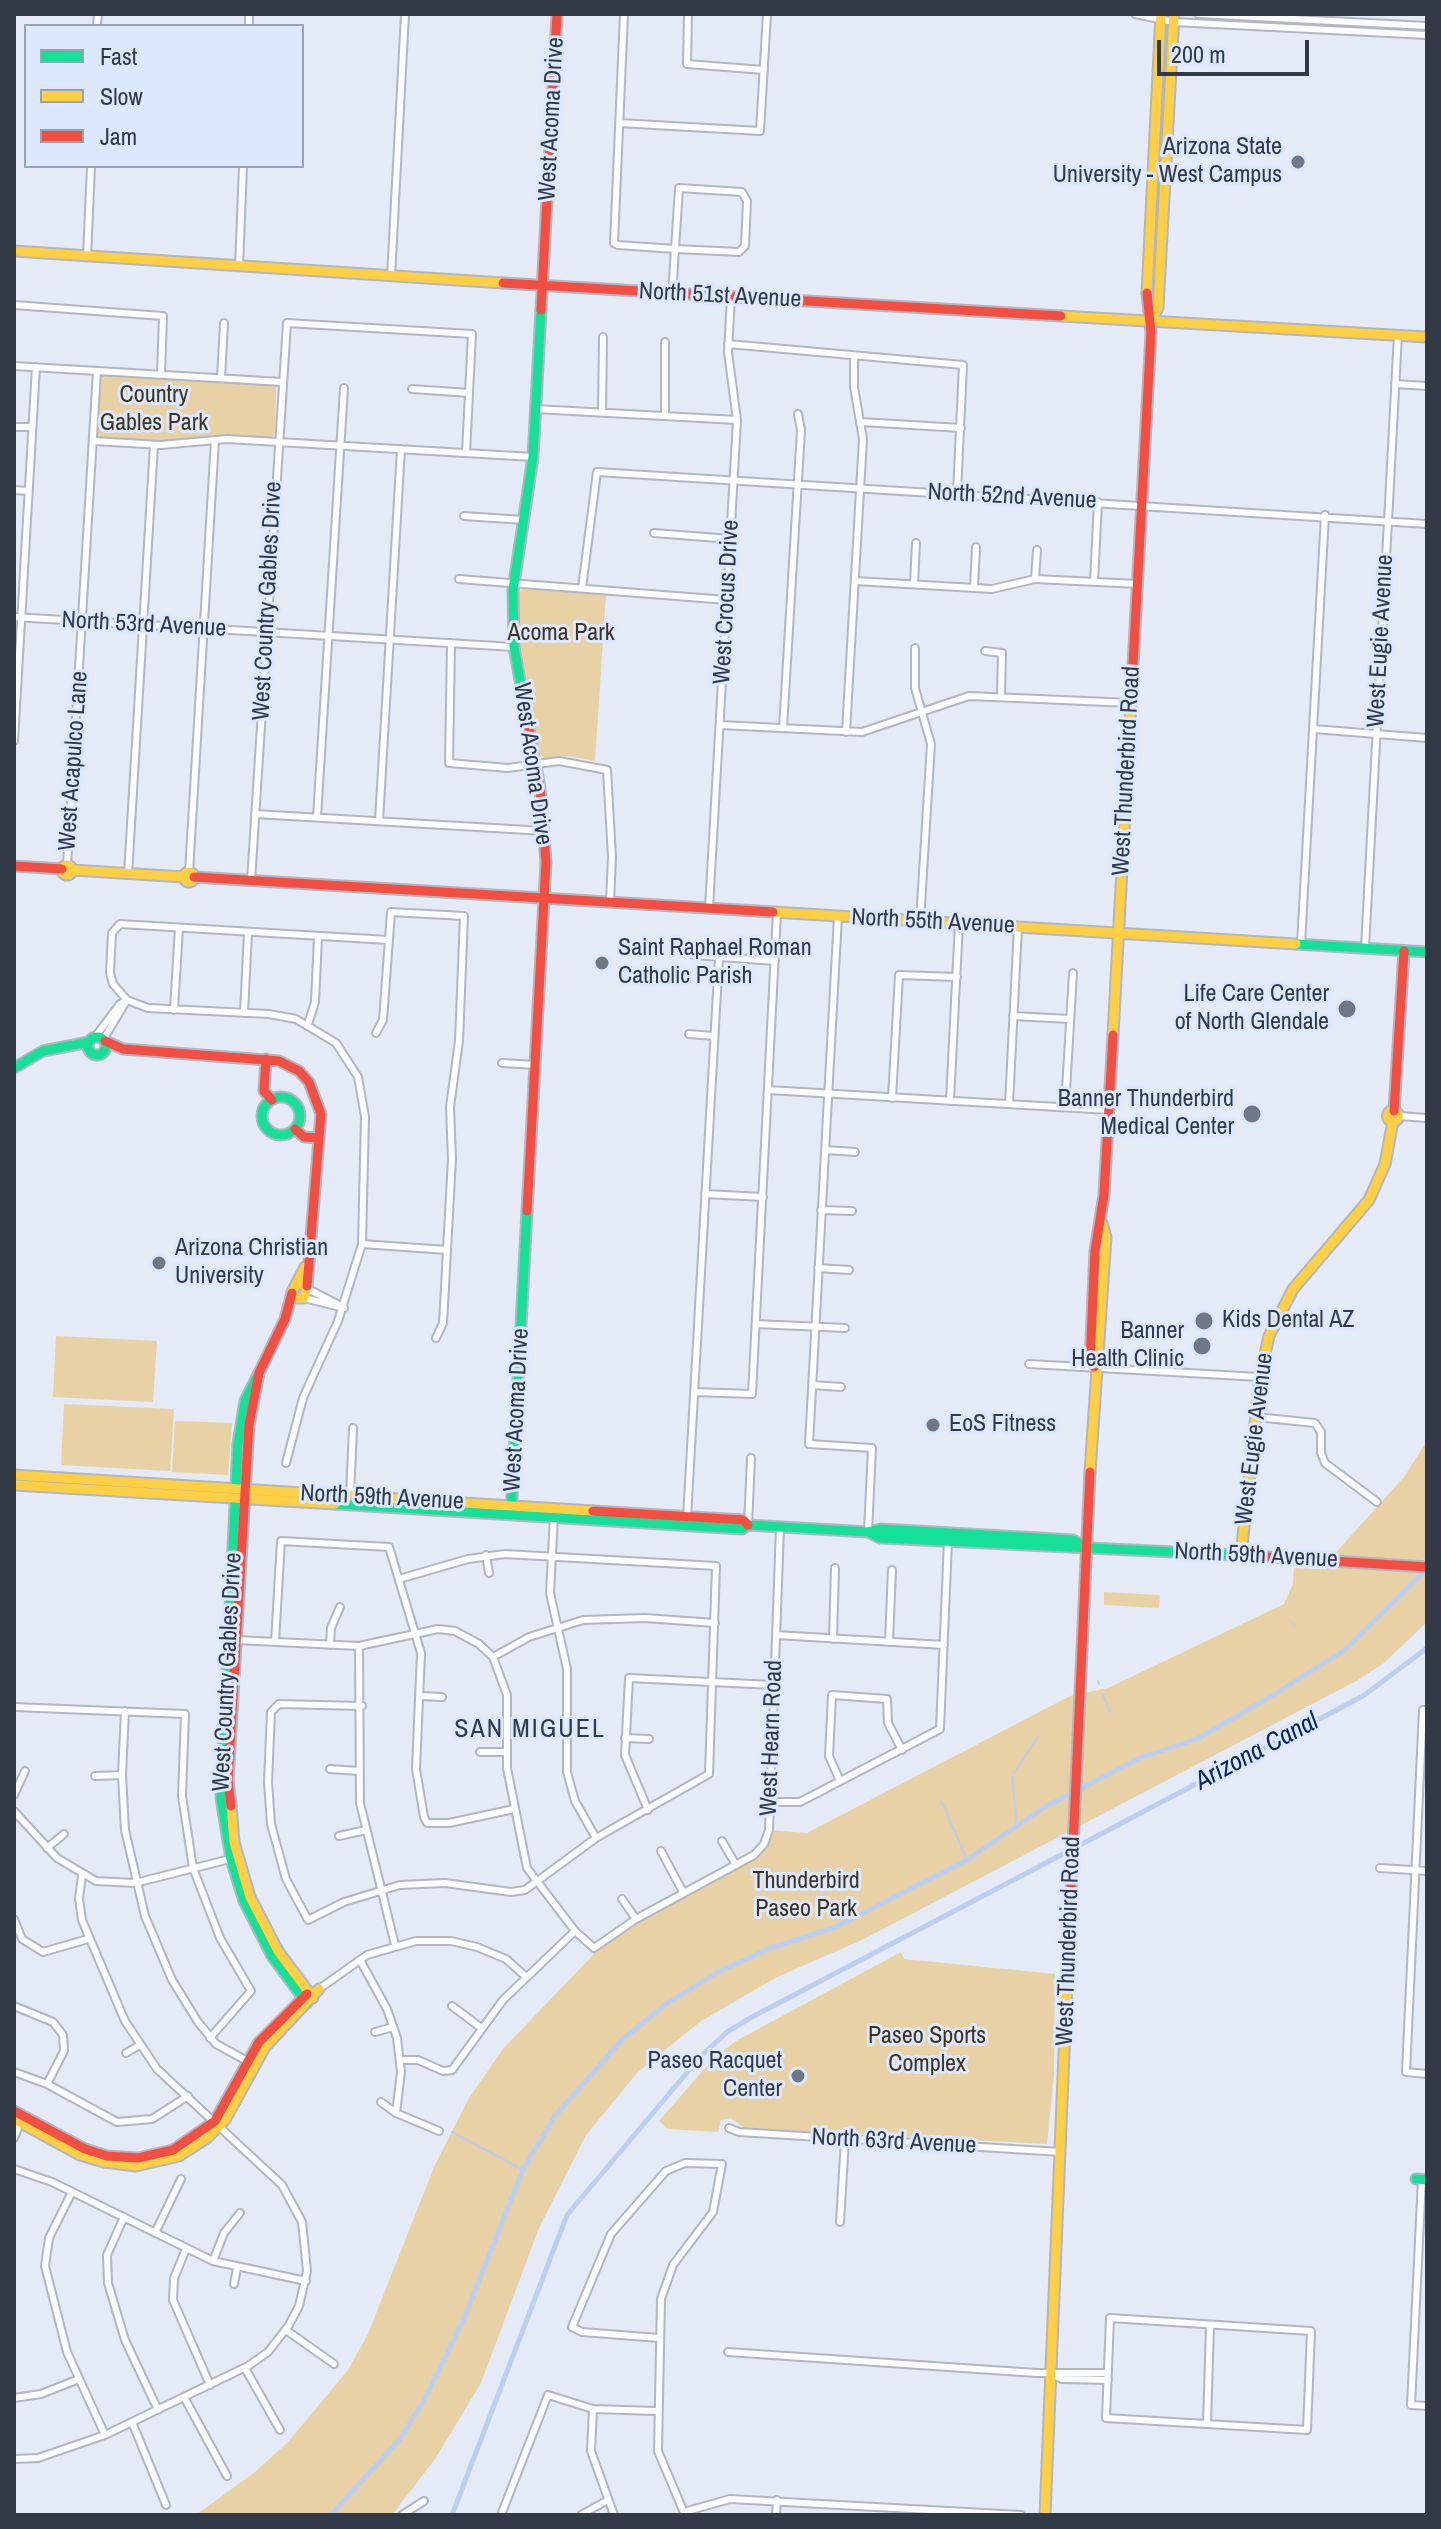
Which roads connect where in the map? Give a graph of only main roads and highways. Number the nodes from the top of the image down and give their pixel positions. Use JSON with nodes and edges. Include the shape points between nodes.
{"nodes":[{"id":1,"x":557,"y":14,"type":"edge"},
{"id":2,"x":1158,"y":16,"type":"edge"},
{"id":3,"x":1174,"y":18,"type":"edge"},
{"id":4,"x":1155,"y":115,"type":"junction"},
{"id":5,"x":1169,"y":116,"type":"junction"},
{"id":6,"x":1152,"y":169,"type":"junction"},
{"id":7,"x":1164,"y":206,"type":"junction"},
{"id":8,"x":14,"y":251,"type":"edge"},
{"id":9,"x":543,"y":286,"type":"junction"},
{"id":10,"x":1151,"y":320,"type":"junction"},
{"id":11,"x":1427,"y":337,"type":"edge"},
{"id":12,"x":14,"y":866,"type":"edge"},
{"id":13,"x":544,"y":898,"type":"junction"},
{"id":14,"x":1118,"y":933,"type":"junction"},
{"id":15,"x":1404,"y":951,"type":"junction"},
{"id":16,"x":1427,"y":952,"type":"edge"},
{"id":17,"x":96,"y":1042,"type":"junction"},
{"id":18,"x":123,"y":1049,"type":"junction"},
{"id":19,"x":266,"y":1059,"type":"junction"},
{"id":20,"x":14,"y":1068,"type":"edge"},
{"id":21,"x":272,"y":1100,"type":"junction"},
{"id":22,"x":295,"y":1129,"type":"junction"},
{"id":23,"x":319,"y":1138,"type":"junction"},
{"id":24,"x":1102,"y":1223,"type":"junction"},
{"id":25,"x":1095,"y":1251,"type":"junction"},
{"id":26,"x":1102,"y":1306,"type":"junction"},
{"id":27,"x":1094,"y":1367,"type":"junction"},
{"id":28,"x":14,"y":1475,"type":"edge"},
{"id":29,"x":14,"y":1485,"type":"edge"},
{"id":30,"x":240,"y":1494,"type":"junction"},
{"id":31,"x":511,"y":1510,"type":"junction"},
{"id":32,"x":948,"y":1537,"type":"junction"},
{"id":33,"x":1019,"y":1537,"type":"junction"},
{"id":34,"x":996,"y":1545,"type":"junction"},
{"id":35,"x":1085,"y":1546,"type":"junction"},
{"id":36,"x":1241,"y":1555,"type":"junction"},
{"id":37,"x":1427,"y":1567,"type":"edge"},
{"id":38,"x":18,"y":2117,"type":"edge"},
{"id":39,"x":1045,"y":2515,"type":"edge"}],
"edges":[{"from":1,"to":9,"type":"main road","name":"West Acoma Drive"},
{"from":2,"to":4,"type":"main road","name":"West Thunderbird Road"},
{"from":3,"to":5,"type":"main road","name":"West Thunderbird Road"},
{"from":4,"to":5,"type":"main road"},
{"from":4,"to":6,"type":"main road","name":"West Thunderbird Road"},
{"from":5,"to":7,"type":"main road","name":"West Thunderbird Road"},
{"from":6,"to":7,"type":"main road","via":[[1159,176]]},
{"from":6,"to":10,"type":"main road","name":"West Thunderbird Road","via":[[1146,307]]},
{"from":7,"to":10,"type":"main road","name":"West Thunderbird Road","via":[[1158,308]]},
{"from":8,"to":9,"type":"main road","name":"North 51st Avenue"},
{"from":9,"to":10,"type":"main road","name":"North 51st Avenue"},
{"from":9,"to":13,"type":"main road","name":"West Acoma Drive","via":[[533,457],[513,583],[514,647],[545,831]]},
{"from":10,"to":11,"type":"main road","name":"North 51st Avenue"},
{"from":10,"to":14,"type":"main road","name":"West Thunderbird Road"},
{"from":12,"to":13,"type":"main road","name":"North 55th Avenue"},
{"from":13,"to":14,"type":"main road","name":"North 55th Avenue"},
{"from":13,"to":31,"type":"main road","name":"West Acoma Drive"},
{"from":14,"to":15,"type":"main road","name":"North 55th Avenue"},
{"from":14,"to":24,"type":"main road","name":"West Thunderbird Road"},
{"from":15,"to":16,"type":"main road","name":"North 55th Avenue"},
{"from":15,"to":36,"type":"main road","name":"West Eugie Avenue","via":[[1395,1116],[1385,1164],[1369,1200],[1287,1298],[1269,1336]]},
{"from":17,"to":18,"type":"main road"},
{"from":17,"to":18,"type":"main road","via":[[95,1055]]},
{"from":17,"to":20,"type":"main road","via":[[43,1051]]},
{"from":18,"to":19,"type":"main road"},
{"from":19,"to":21,"type":"main road","via":[[264,1091]]},
{"from":19,"to":23,"type":"main road","name":"West Country Gables Drive","via":[[287,1065],[309,1082],[319,1102]]},
{"from":21,"to":22,"type":"main road","via":[[285,1098],[296,1105],[300,1117]]},
{"from":21,"to":22,"type":"main road","via":[[263,1110],[266,1128],[284,1136]]},
{"from":22,"to":23,"type":"main road","via":[[304,1137]]},
{"from":23,"to":30,"type":"main road","name":"West Country Gables Drive","via":[[314,1224],[302,1291],[259,1373]]},
{"from":24,"to":25,"type":"main road","name":"West Thunderbird Road"},
{"from":24,"to":26,"type":"main road","name":"West Thunderbird Road"},
{"from":25,"to":26,"type":"main road"},
{"from":25,"to":27,"type":"main road","name":"West Thunderbird Road","via":[[1090,1362]]},
{"from":26,"to":27,"type":"main road","name":"West Thunderbird Road","via":[[1099,1362]]},
{"from":27,"to":35,"type":"main road","name":"West Thunderbird Road"},
{"from":28,"to":30,"type":"main road","name":"North 59th Avenue"},
{"from":29,"to":30,"type":"main road","name":"North 59th Avenue"},
{"from":30,"to":31,"type":"main road","name":"North 59th Avenue"},
{"from":30,"to":38,"type":"main road","name":"West Country Gables Drive","via":[[220,1781],[234,1858],[258,1931],[310,1996],[251,2063],[217,2124],[179,2156],[129,2166],[80,2155]]},
{"from":31,"to":32,"type":"main road","name":"North 59th Avenue","via":[[742,1529],[748,1525],[868,1532],[880,1538]]},
{"from":32,"to":33,"type":"main road","name":"North 59th Avenue"},
{"from":32,"to":34,"type":"main road","name":"North 59th Avenue"},
{"from":33,"to":34,"type":"main road"},
{"from":33,"to":35,"type":"main road","name":"North 59th Avenue","via":[[1073,1540]]},
{"from":34,"to":35,"type":"main road","name":"North 59th Avenue"},
{"from":35,"to":36,"type":"main road","name":"North 59th Avenue"},
{"from":35,"to":39,"type":"main road","name":"West Thunderbird Road"},
{"from":36,"to":37,"type":"main road","name":"North 59th Avenue"}]}
